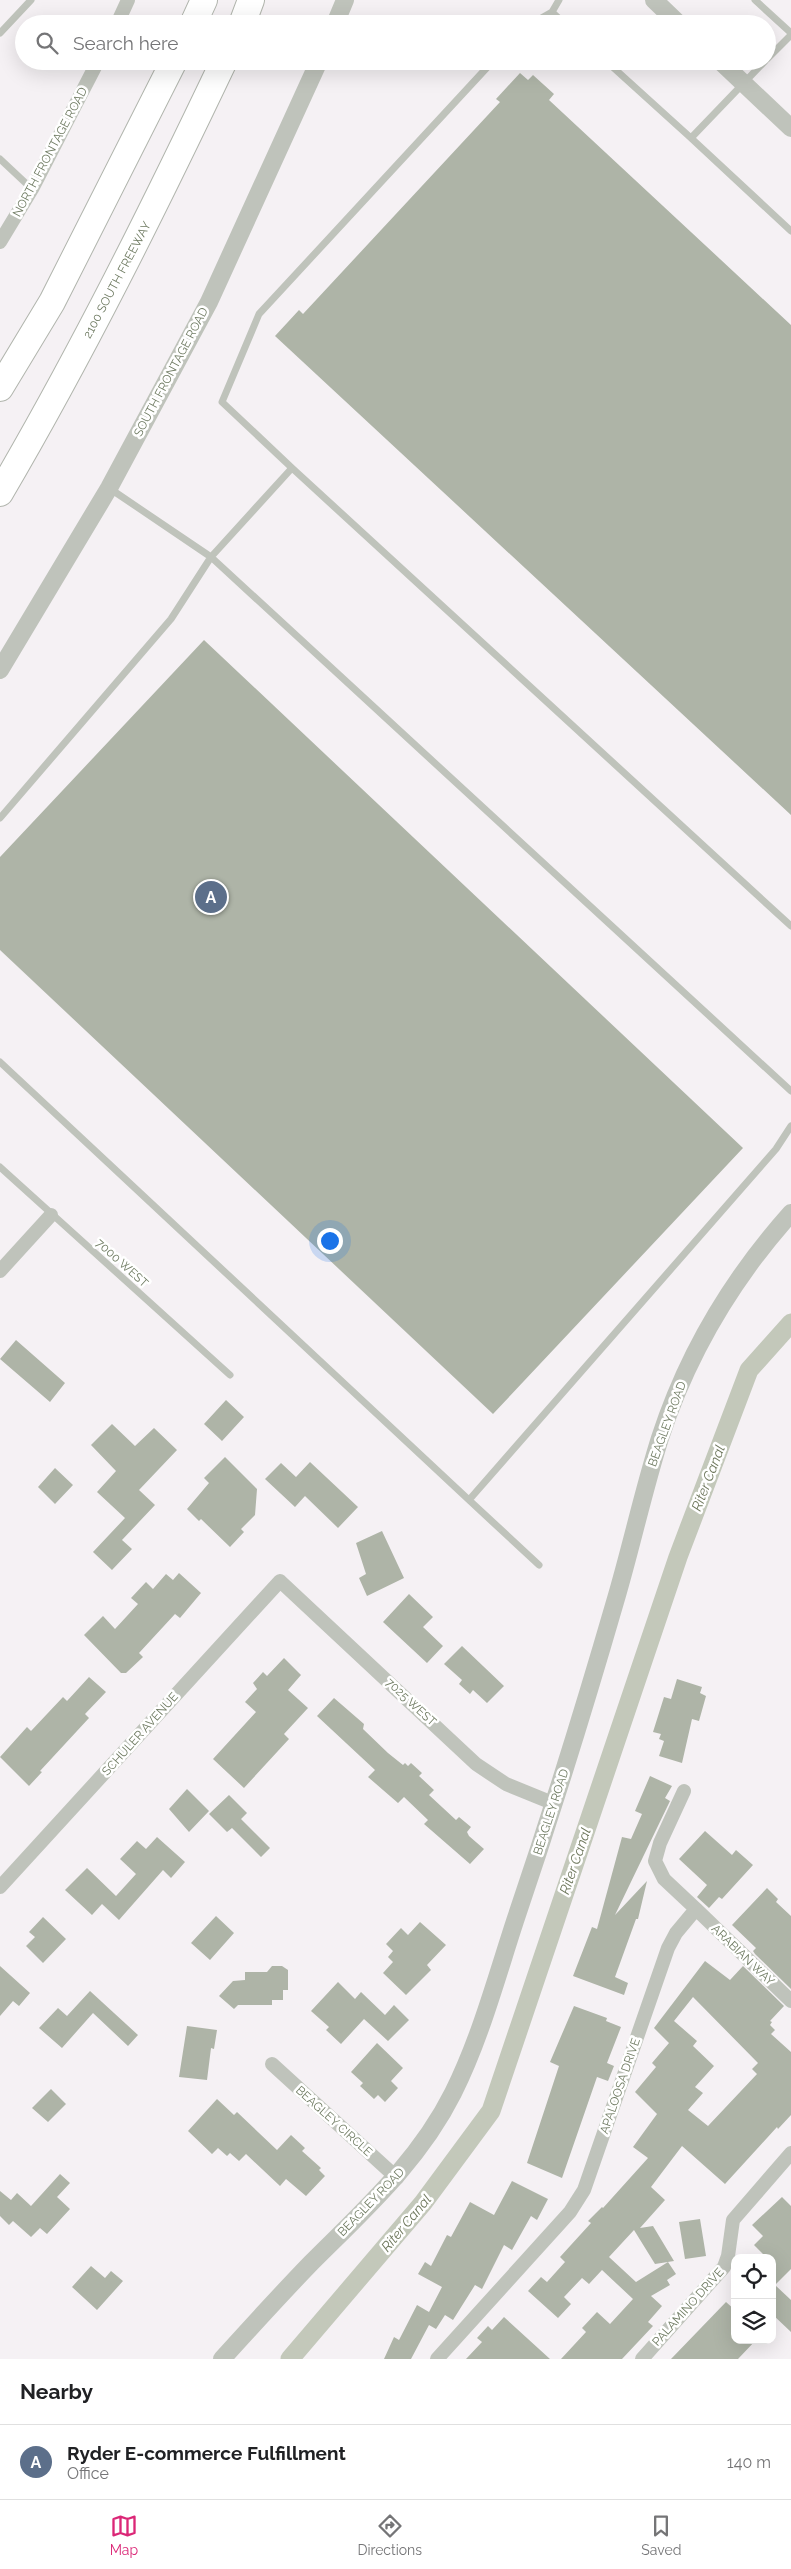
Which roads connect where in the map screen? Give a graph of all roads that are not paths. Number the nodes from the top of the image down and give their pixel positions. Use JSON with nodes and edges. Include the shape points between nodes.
{"nodes":[{"id":1,"x":31,"y":0,"type":"edge"},
{"id":2,"x":128,"y":0,"type":"edge"},
{"id":3,"x":204,"y":0,"type":"edge"},
{"id":4,"x":251,"y":0,"type":"edge"},
{"id":5,"x":345,"y":0,"type":"edge"},
{"id":6,"x":558,"y":0,"type":"edge"},
{"id":7,"x":654,"y":0,"type":"edge"},
{"id":8,"x":755,"y":0,"type":"edge"},
{"id":9,"x":552,"y":12,"type":"junction"},
{"id":10,"x":17,"y":15,"type":"edge"},
{"id":11,"x":121,"y":15,"type":"edge"},
{"id":12,"x":197,"y":15,"type":"edge"},
{"id":13,"x":245,"y":15,"type":"edge"},
{"id":14,"x":339,"y":15,"type":"edge"},
{"id":15,"x":547,"y":15,"type":"edge"},
{"id":16,"x":555,"y":15,"type":"edge"},
{"id":17,"x":670,"y":15,"type":"edge"},
{"id":18,"x":771,"y":15,"type":"edge"},
{"id":19,"x":15,"y":17,"type":"edge"},
{"id":20,"x":776,"y":20,"type":"edge"},
{"id":21,"x":0,"y":33,"type":"edge"},
{"id":22,"x":791,"y":34,"type":"edge"},
{"id":23,"x":776,"y":50,"type":"edge"},
{"id":24,"x":93,"y":70,"type":"edge"},
{"id":25,"x":169,"y":70,"type":"edge"},
{"id":26,"x":220,"y":70,"type":"edge"},
{"id":27,"x":315,"y":70,"type":"edge"},
{"id":28,"x":486,"y":70,"type":"edge"},
{"id":29,"x":616,"y":70,"type":"edge"},
{"id":30,"x":729,"y":70,"type":"edge"},
{"id":31,"x":757,"y":70,"type":"edge"},
{"id":32,"x":744,"y":84,"type":"junction"},
{"id":33,"x":791,"y":128,"type":"edge"},
{"id":34,"x":691,"y":138,"type":"junction"},
{"id":35,"x":0,"y":159,"type":"edge"},
{"id":36,"x":32,"y":189,"type":"junction"},
{"id":37,"x":791,"y":231,"type":"edge"},
{"id":38,"x":0,"y":242,"type":"edge"},
{"id":39,"x":0,"y":388,"type":"edge"},
{"id":40,"x":292,"y":468,"type":"junction"},
{"id":41,"x":109,"y":488,"type":"junction"},
{"id":42,"x":0,"y":494,"type":"edge"},
{"id":43,"x":212,"y":557,"type":"junction"},
{"id":44,"x":0,"y":670,"type":"edge"},
{"id":45,"x":0,"y":818,"type":"edge"},
{"id":46,"x":791,"y":926,"type":"edge"},
{"id":47,"x":0,"y":1062,"type":"edge"},
{"id":48,"x":791,"y":1091,"type":"edge"},
{"id":49,"x":791,"y":1126,"type":"edge"},
{"id":50,"x":0,"y":1167,"type":"edge"},
{"id":51,"x":791,"y":1213,"type":"edge"},
{"id":52,"x":51,"y":1215,"type":"junction"},
{"id":53,"x":0,"y":1271,"type":"edge"},
{"id":54,"x":230,"y":1375,"type":"dead end"},
{"id":55,"x":469,"y":1500,"type":"junction"},
{"id":56,"x":539,"y":1565,"type":"dead end"},
{"id":57,"x":280,"y":1580,"type":"joint"},
{"id":58,"x":684,"y":1791,"type":"dead end"},
{"id":59,"x":554,"y":1804,"type":"junction"},
{"id":60,"x":0,"y":1887,"type":"edge"},
{"id":61,"x":696,"y":1909,"type":"junction"},
{"id":62,"x":791,"y":2001,"type":"edge"},
{"id":63,"x":272,"y":2064,"type":"dead end"},
{"id":64,"x":791,"y":2153,"type":"edge"},
{"id":65,"x":397,"y":2178,"type":"junction"},
{"id":66,"x":222,"y":2359,"type":"edge"},
{"id":67,"x":437,"y":2359,"type":"edge"},
{"id":68,"x":642,"y":2359,"type":"edge"}],
"edges":[{"from":1,"to":10,"type":"lane"},
{"from":2,"to":11,"type":"street"},
{"from":3,"to":12,"type":"highway"},
{"from":4,"to":13,"type":"highway"},
{"from":5,"to":14,"type":"street"},
{"from":6,"to":9,"type":"lane"},
{"from":7,"to":17,"type":"street"},
{"from":8,"to":18,"type":"lane"},
{"from":9,"to":15,"type":"lane"},
{"from":9,"to":16,"type":"lane"},
{"from":19,"to":21,"type":"lane"},
{"from":20,"to":22,"type":"lane"},
{"from":22,"to":23,"type":"lane"},
{"from":24,"to":36,"type":"street","name":"NORTH FRONTAGE ROAD"},
{"from":25,"to":39,"type":"highway","via":[[52,302]]},
{"from":26,"to":42,"type":"highway","name":"2100 SOUTH FREEWAY","via":[[152,213],[53,402]]},
{"from":27,"to":41,"type":"street","name":"SOUTH FRONTAGE ROAD","via":[[209,302]]},
{"from":28,"to":40,"type":"lane","via":[[259,314],[222,402]]},
{"from":29,"to":34,"type":"lane"},
{"from":30,"to":32,"type":"street"},
{"from":31,"to":32,"type":"lane"},
{"from":32,"to":33,"type":"street"},
{"from":32,"to":34,"type":"lane"},
{"from":34,"to":37,"type":"lane"},
{"from":35,"to":36,"type":"lane"},
{"from":36,"to":38,"type":"street","name":"NORTH FRONTAGE ROAD"},
{"from":40,"to":43,"type":"lane"},
{"from":40,"to":46,"type":"lane"},
{"from":41,"to":43,"type":"lane"},
{"from":41,"to":44,"type":"street","name":"SOUTH FRONTAGE ROAD"},
{"from":43,"to":45,"type":"lane","via":[[171,619]]},
{"from":43,"to":48,"type":"lane"},
{"from":47,"to":55,"type":"lane"},
{"from":49,"to":55,"type":"lane","via":[[776,1149]]},
{"from":50,"to":52,"type":"lane","name":"7000 WEST"},
{"from":51,"to":59,"type":"street","name":"BEAGLEY ROAD","via":[[749,1266],[715,1317],[688,1367],[672,1406]]},
{"from":52,"to":53,"type":"street"},
{"from":52,"to":54,"type":"lane","name":"7000 WEST"},
{"from":55,"to":56,"type":"lane"},
{"from":57,"to":59,"type":"street","name":"7025 WEST","via":[[476,1764],[506,1784]]},
{"from":57,"to":60,"type":"street","name":"SCHULER AVENUE"},
{"from":58,"to":61,"type":"street","via":[[655,1861],[664,1879]]},
{"from":59,"to":65,"type":"street","name":"BEAGLEY ROAD","via":[[464,2070],[438,2120]]},
{"from":61,"to":62,"type":"street","name":"ARABIAN WAY"},
{"from":61,"to":67,"type":"street","name":"APALOOSA DRIVE","via":[[668,1948],[580,2198]]},
{"from":63,"to":65,"type":"street","name":"BEAGLEY CIRCLE"},
{"from":64,"to":68,"type":"street","name":"PALAMINO DRIVE","via":[[733,2220],[724,2267]]},
{"from":65,"to":66,"type":"street","name":"BEAGLEY ROAD","via":[[286,2289]]}]}
